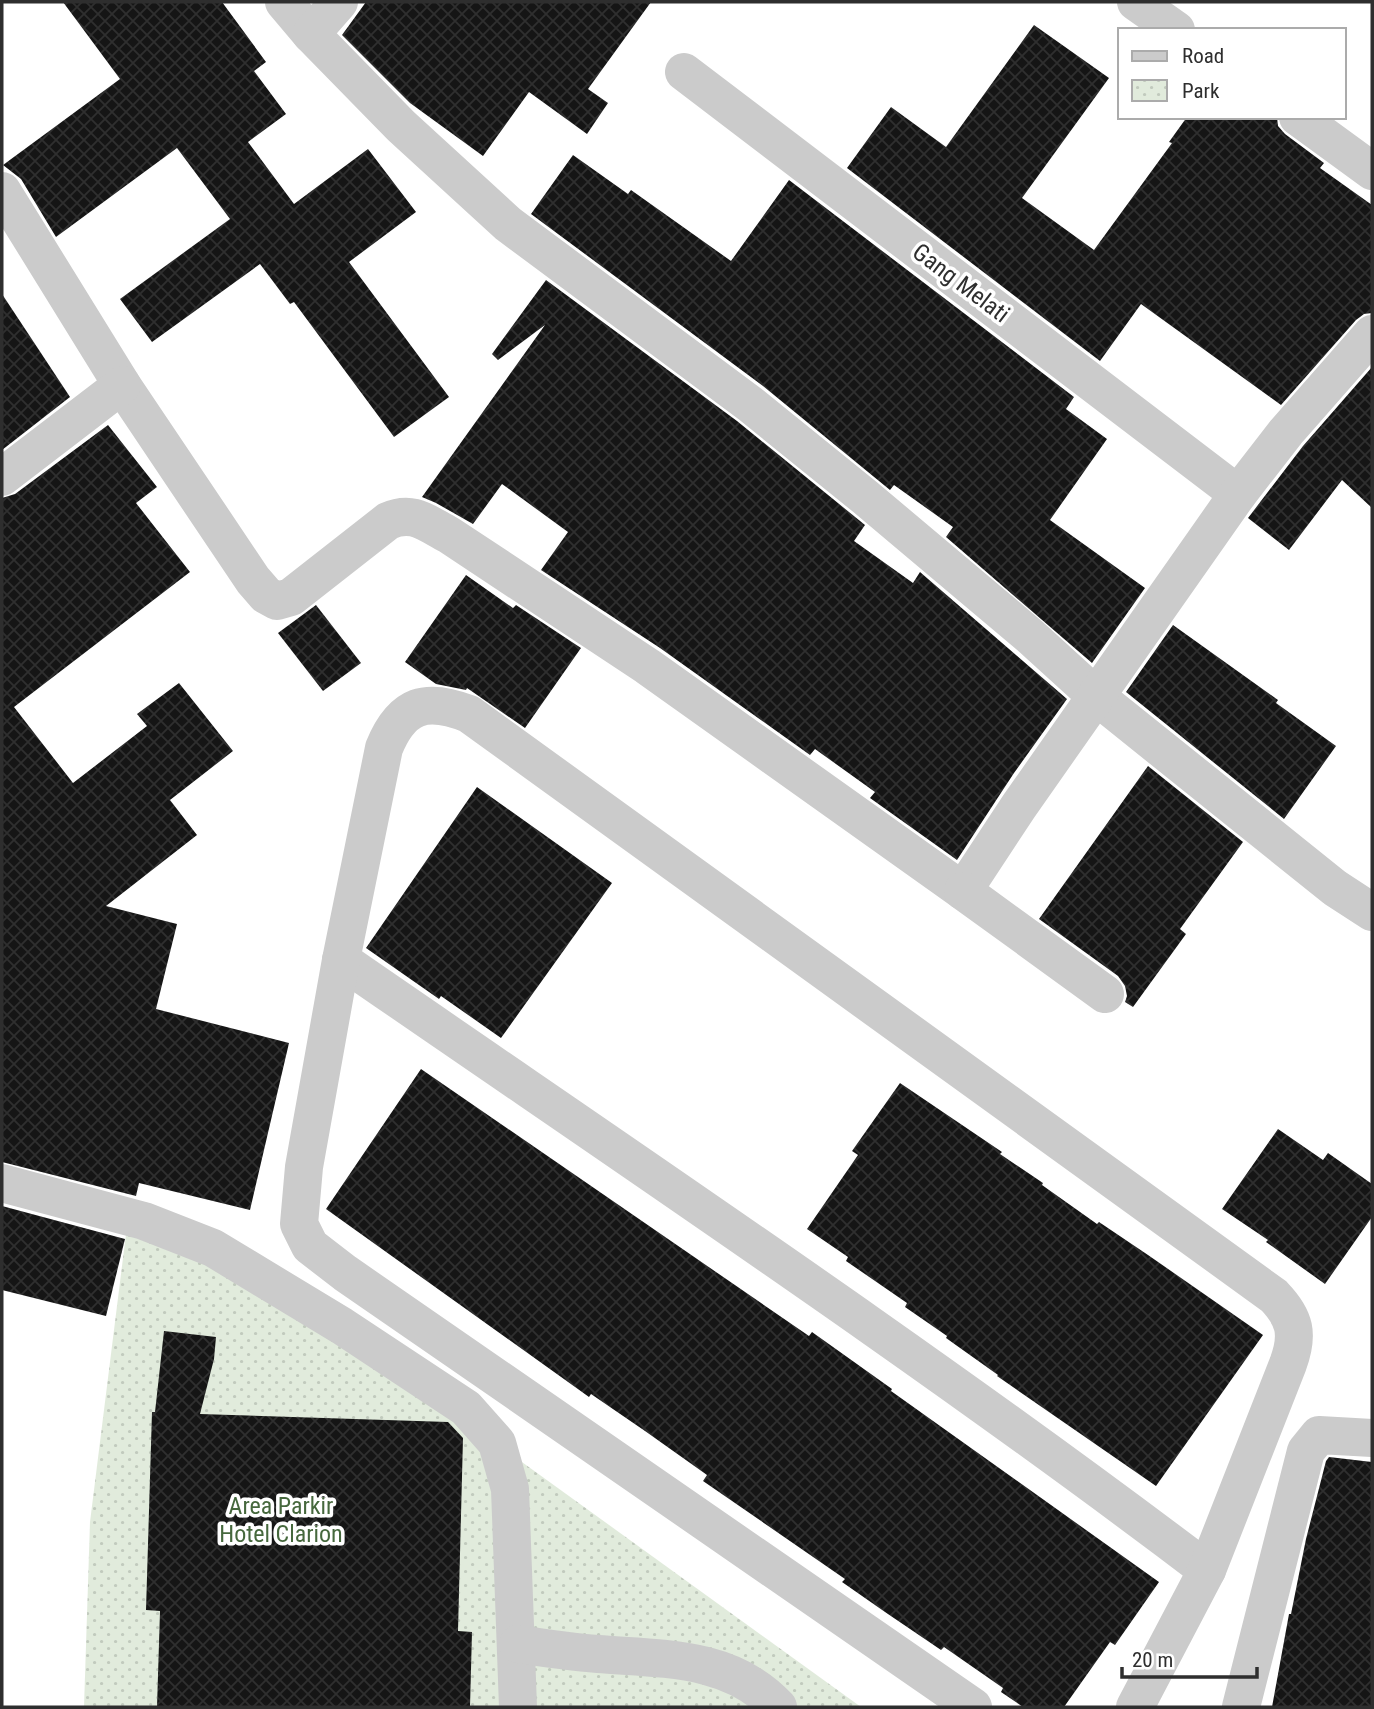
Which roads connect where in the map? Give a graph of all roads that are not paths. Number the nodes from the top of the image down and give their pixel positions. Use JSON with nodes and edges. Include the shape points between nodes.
{"nodes":[{"id":1,"x":284,"y":2,"type":"edge"},
{"id":2,"x":339,"y":2,"type":"edge"},
{"id":3,"x":1136,"y":2,"type":"edge"},
{"id":4,"x":1174,"y":28,"type":"edge"},
{"id":5,"x":311,"y":34,"type":"junction"},
{"id":6,"x":684,"y":72,"type":"dead end"},
{"id":7,"x":1301,"y":119,"type":"edge"},
{"id":8,"x":1372,"y":171,"type":"edge"},
{"id":9,"x":2,"y":191,"type":"edge"},
{"id":10,"x":1372,"y":334,"type":"edge"},
{"id":11,"x":121,"y":385,"type":"junction"},
{"id":12,"x":2,"y":477,"type":"edge"},
{"id":13,"x":1238,"y":494,"type":"junction"},
{"id":14,"x":1097,"y":697,"type":"junction"},
{"id":15,"x":963,"y":891,"type":"junction"},
{"id":16,"x":1372,"y":912,"type":"edge"},
{"id":17,"x":341,"y":960,"type":"junction"},
{"id":18,"x":1105,"y":994,"type":"dead end"},
{"id":19,"x":2,"y":1183,"type":"edge"},
{"id":20,"x":1372,"y":1438,"type":"edge"},
{"id":21,"x":1207,"y":1570,"type":"junction"},
{"id":22,"x":517,"y":1644,"type":"junction"},
{"id":23,"x":518,"y":1707,"type":"edge"},
{"id":24,"x":778,"y":1707,"type":"edge"},
{"id":25,"x":973,"y":1707,"type":"edge"},
{"id":26,"x":1135,"y":1707,"type":"edge"},
{"id":27,"x":1241,"y":1707,"type":"edge"}],
"edges":[{"from":1,"to":5,"type":"street"},
{"from":2,"to":5,"type":"street"},
{"from":3,"to":4,"type":"street"},
{"from":5,"to":14,"type":"street","via":[[401,127],[509,224],[750,404]]},
{"from":6,"to":13,"type":"street","name":"Gang Melati"},
{"from":7,"to":8,"type":"street"},
{"from":9,"to":11,"type":"street"},
{"from":10,"to":13,"type":"street"},
{"from":11,"to":12,"type":"street"},
{"from":11,"to":15,"type":"street","via":[[253,580],[272,599],[291,597],[388,521],[403,514],[415,518],[449,535],[647,666]]},
{"from":13,"to":14,"type":"street"},
{"from":14,"to":15,"type":"street"},
{"from":14,"to":16,"type":"street","via":[[1335,888]]},
{"from":15,"to":18,"type":"street"},
{"from":17,"to":21,"type":"street","via":[[952,1382]]},
{"from":17,"to":21,"type":"street","via":[[391,731],[422,705],[448,706],[469,714],[1274,1296],[1288,1311],[1294,1346]]},
{"from":17,"to":25,"type":"street","via":[[304,1167],[299,1224],[310,1246]]},
{"from":19,"to":22,"type":"street","via":[[144,1221],[213,1248],[466,1409],[497,1443],[510,1489]]},
{"from":20,"to":27,"type":"street","via":[[1319,1435],[1306,1451]]},
{"from":21,"to":26,"type":"street"},
{"from":22,"to":23,"type":"street"},
{"from":22,"to":24,"type":"street","via":[[714,1668],[763,1692]]}]}
